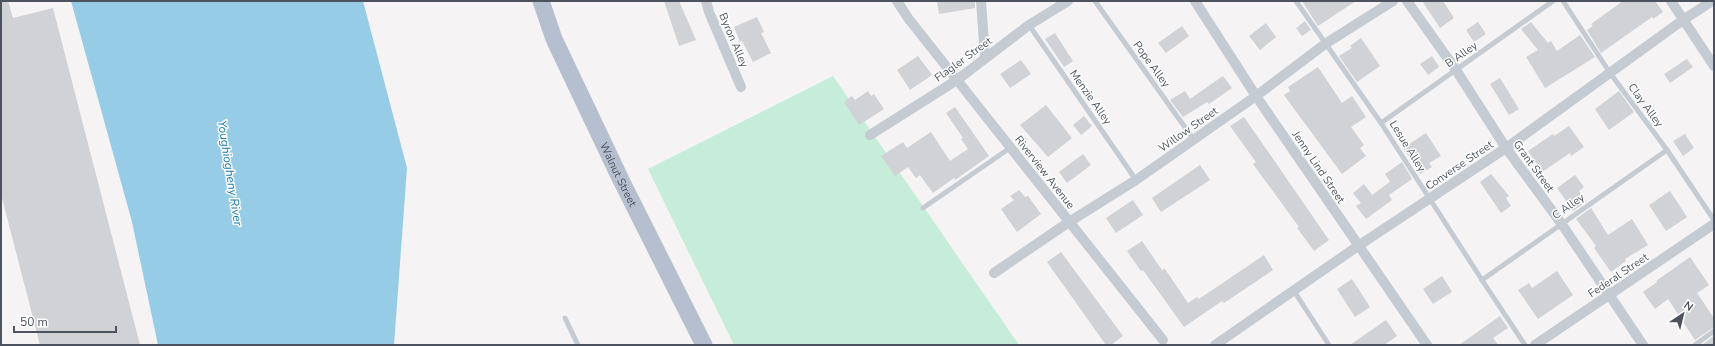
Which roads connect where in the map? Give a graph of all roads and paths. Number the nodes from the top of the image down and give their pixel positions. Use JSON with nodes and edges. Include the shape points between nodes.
{"nodes":[{"id":1,"x":541,"y":1,"type":"edge"},
{"id":2,"x":706,"y":1,"type":"edge"},
{"id":3,"x":897,"y":1,"type":"edge"},
{"id":4,"x":981,"y":1,"type":"edge"},
{"id":5,"x":1068,"y":1,"type":"edge"},
{"id":6,"x":1095,"y":1,"type":"edge"},
{"id":7,"x":1195,"y":1,"type":"edge"},
{"id":8,"x":1296,"y":1,"type":"edge"},
{"id":9,"x":1393,"y":1,"type":"edge"},
{"id":10,"x":1407,"y":1,"type":"edge"},
{"id":11,"x":1553,"y":1,"type":"edge"},
{"id":12,"x":1563,"y":1,"type":"edge"},
{"id":13,"x":1671,"y":1,"type":"edge"},
{"id":14,"x":1712,"y":1,"type":"edge"},
{"id":15,"x":1683,"y":20,"type":"junction"},
{"id":16,"x":1029,"y":26,"type":"junction"},
{"id":17,"x":1325,"y":44,"type":"junction"},
{"id":18,"x":986,"y":57,"type":"junction"},
{"id":19,"x":1714,"y":66,"type":"edge"},
{"id":20,"x":1456,"y":70,"type":"junction"},
{"id":21,"x":1610,"y":73,"type":"junction"},
{"id":22,"x":957,"y":80,"type":"junction"},
{"id":23,"x":741,"y":87,"type":"dead end"},
{"id":24,"x":1256,"y":96,"type":"junction"},
{"id":25,"x":1381,"y":123,"type":"junction"},
{"id":26,"x":870,"y":135,"type":"dead end"},
{"id":27,"x":1194,"y":140,"type":"junction"},
{"id":28,"x":1010,"y":148,"type":"junction"},
{"id":29,"x":1506,"y":148,"type":"junction"},
{"id":30,"x":1667,"y":150,"type":"junction"},
{"id":31,"x":1136,"y":180,"type":"junction"},
{"id":32,"x":1430,"y":200,"type":"junction"},
{"id":33,"x":923,"y":208,"type":"dead end"},
{"id":34,"x":1714,"y":220,"type":"edge"},
{"id":35,"x":1069,"y":222,"type":"junction"},
{"id":36,"x":1561,"y":223,"type":"junction"},
{"id":37,"x":1714,"y":224,"type":"edge"},
{"id":38,"x":1358,"y":246,"type":"junction"},
{"id":39,"x":994,"y":273,"type":"dead end"},
{"id":40,"x":1482,"y":280,"type":"junction"},
{"id":41,"x":1294,"y":291,"type":"junction"},
{"id":42,"x":1609,"y":295,"type":"junction"},
{"id":43,"x":565,"y":318,"type":"dead end"},
{"id":44,"x":1714,"y":331,"type":"edge"},
{"id":45,"x":1163,"y":340,"type":"dead end"},
{"id":46,"x":578,"y":345,"type":"edge"},
{"id":47,"x":704,"y":345,"type":"edge"},
{"id":48,"x":1215,"y":345,"type":"edge"},
{"id":49,"x":1329,"y":345,"type":"edge"},
{"id":50,"x":1427,"y":345,"type":"edge"},
{"id":51,"x":1525,"y":345,"type":"edge"},
{"id":52,"x":1535,"y":345,"type":"edge"},
{"id":53,"x":1643,"y":345,"type":"edge"},
{"id":54,"x":1695,"y":345,"type":"edge"}],
"edges":[{"from":1,"to":47,"type":"main road","name":"Walnut Street","via":[[567,68]]},
{"from":2,"to":23,"type":"street","name":"Byron Alley"},
{"from":3,"to":22,"type":"street","name":"Riverview Avenue"},
{"from":4,"to":18,"type":"street"},
{"from":5,"to":16,"type":"street","name":"Flagler Street"},
{"from":6,"to":27,"type":"lane","name":"Pope Alley"},
{"from":7,"to":24,"type":"street","name":"Jenny Lind Street"},
{"from":8,"to":17,"type":"lane","name":"Lesue Alley"},
{"from":9,"to":17,"type":"street","name":"Willow Street"},
{"from":10,"to":20,"type":"street","name":"Grant Street"},
{"from":11,"to":20,"type":"lane","name":"B Alley"},
{"from":12,"to":21,"type":"lane","name":"Clay Alley"},
{"from":13,"to":15,"type":"street"},
{"from":14,"to":15,"type":"street","name":"Converse Street"},
{"from":15,"to":19,"type":"street"},
{"from":15,"to":21,"type":"street","name":"Converse Street"},
{"from":16,"to":18,"type":"street","name":"Flagler Street"},
{"from":16,"to":31,"type":"lane","name":"Menzie Alley"},
{"from":17,"to":24,"type":"street","name":"Willow Street"},
{"from":17,"to":25,"type":"lane","name":"Lesue Alley"},
{"from":18,"to":22,"type":"street","name":"Flagler Street"},
{"from":20,"to":25,"type":"lane","name":"B Alley"},
{"from":20,"to":29,"type":"street","name":"Grant Street"},
{"from":21,"to":29,"type":"street","name":"Converse Street"},
{"from":21,"to":30,"type":"lane","name":"Clay Alley"},
{"from":22,"to":26,"type":"street","name":"Flagler Street"},
{"from":22,"to":28,"type":"street","name":"Riverview Avenue"},
{"from":24,"to":27,"type":"street","name":"Willow Street"},
{"from":24,"to":38,"type":"street","name":"Jenny Lind Street"},
{"from":25,"to":32,"type":"lane","name":"Lesue Alley"},
{"from":27,"to":31,"type":"street","name":"Willow Street"},
{"from":28,"to":33,"type":"lane"},
{"from":28,"to":35,"type":"street","name":"Riverview Avenue"},
{"from":29,"to":32,"type":"street","name":"Converse Street"},
{"from":29,"to":36,"type":"street","name":"Grant Street"},
{"from":30,"to":34,"type":"lane","name":"Clay Alley"},
{"from":30,"to":36,"type":"lane","name":"C Alley"},
{"from":31,"to":35,"type":"street","name":"Willow Street"},
{"from":32,"to":38,"type":"street","name":"Converse Street"},
{"from":32,"to":40,"type":"lane","name":"Lesue Alley"},
{"from":35,"to":39,"type":"street","name":"Willow Street"},
{"from":35,"to":45,"type":"street","name":"Riverview Avenue"},
{"from":36,"to":40,"type":"lane","name":"C Alley"},
{"from":36,"to":42,"type":"street","name":"Grant Street"},
{"from":37,"to":42,"type":"street","name":"Federal Street"},
{"from":38,"to":41,"type":"street","name":"Converse Street"},
{"from":38,"to":50,"type":"street","name":"Jenny Lind Street"},
{"from":40,"to":51,"type":"lane","name":"Lesue Alley"},
{"from":41,"to":48,"type":"street","name":"Converse Street"},
{"from":41,"to":49,"type":"lane"},
{"from":42,"to":52,"type":"street","name":"Federal Street"},
{"from":42,"to":53,"type":"street","name":"Grant Street"},
{"from":43,"to":46,"type":"lane"},
{"from":44,"to":54,"type":"lane"}]}
